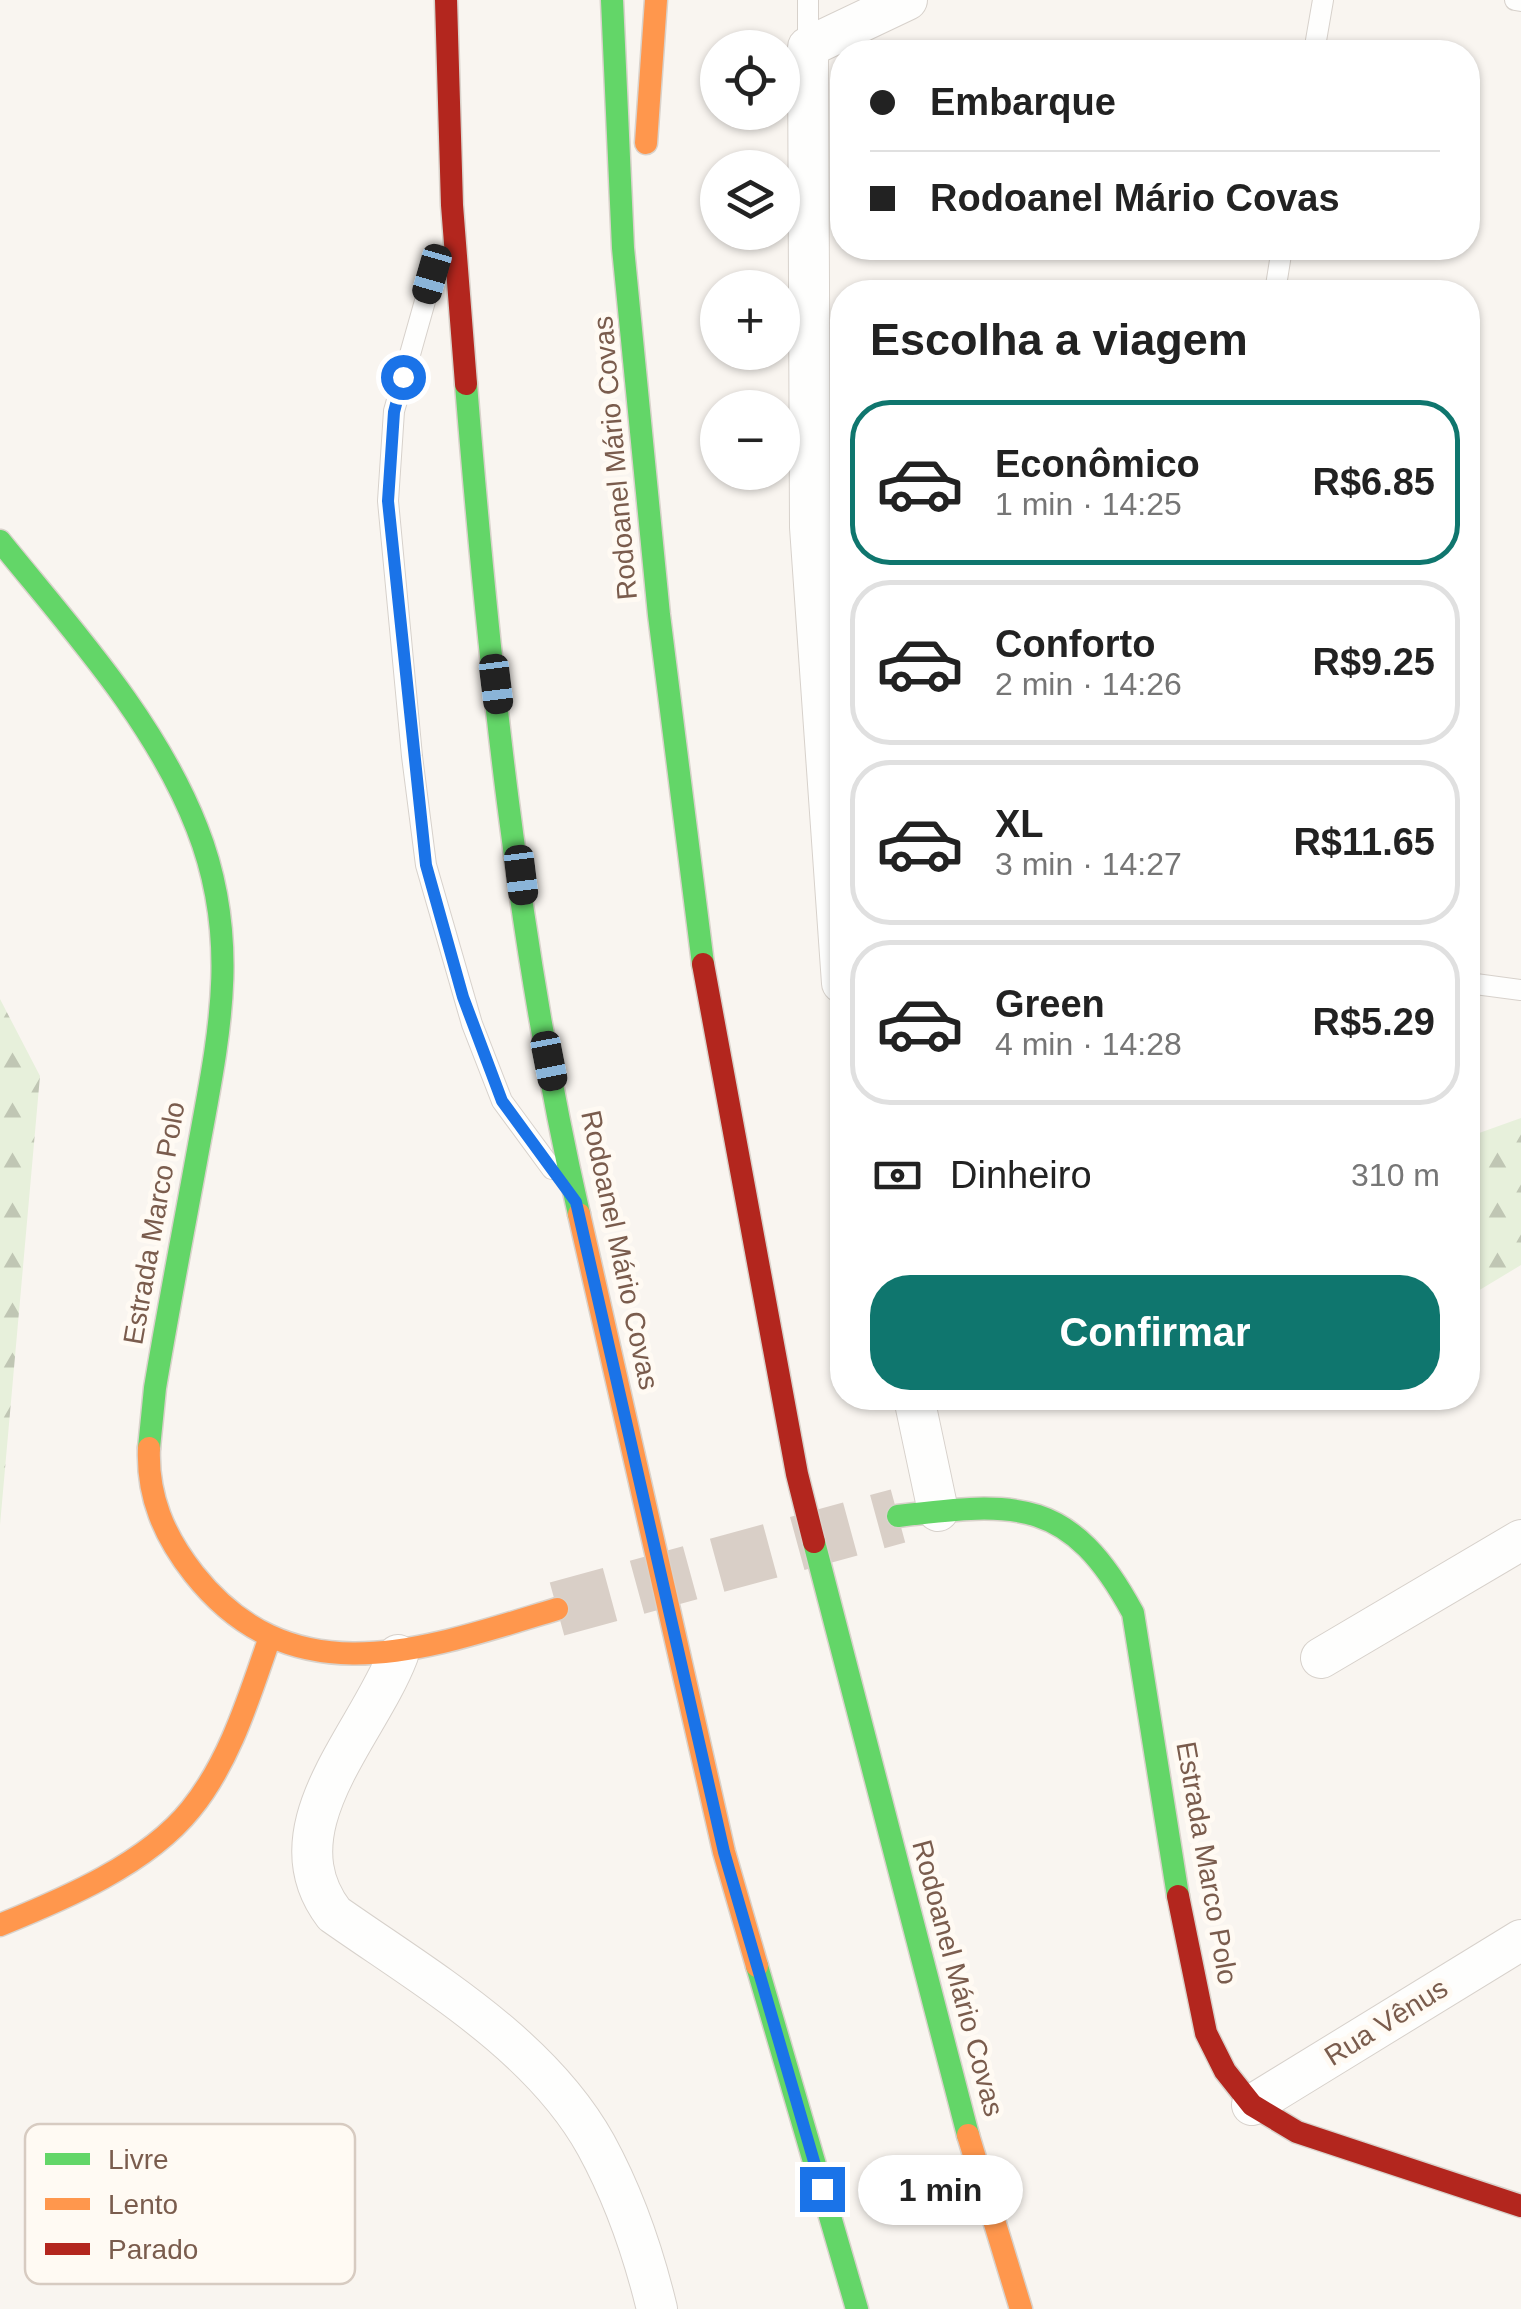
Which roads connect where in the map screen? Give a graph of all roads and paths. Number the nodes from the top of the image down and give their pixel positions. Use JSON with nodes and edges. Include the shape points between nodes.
{"nodes":[{"id":1,"x":446,"y":0,"type":"edge"},
{"id":2,"x":612,"y":0,"type":"edge"},
{"id":3,"x":656,"y":0,"type":"edge"},
{"id":4,"x":808,"y":0,"type":"edge"},
{"id":5,"x":907,"y":0,"type":"edge"},
{"id":6,"x":1322,"y":0,"type":"edge"},
{"id":7,"x":1316,"y":40,"type":"edge"},
{"id":8,"x":808,"y":48,"type":"junction"},
{"id":9,"x":452,"y":205,"type":"junction"},
{"id":10,"x":633,"y":326,"type":"junction"},
{"id":11,"x":0,"y":541,"type":"edge"},
{"id":12,"x":830,"y":812,"type":"edge"},
{"id":13,"x":1480,"y":985,"type":"edge"},
{"id":14,"x":1521,"y":990,"type":"edge"},
{"id":15,"x":576,"y":1202,"type":"junction"},
{"id":16,"x":917,"y":1410,"type":"edge"},
{"id":17,"x":938,"y":1510,"type":"junction"},
{"id":18,"x":898,"y":1516,"type":"tunnel mouth"},
{"id":19,"x":1521,"y":1540,"type":"edge"},
{"id":20,"x":557,"y":1608,"type":"tunnel mouth"},
{"id":21,"x":269,"y":1640,"type":"junction"},
{"id":22,"x":398,"y":1655,"type":"junction"},
{"id":23,"x":1321,"y":1658,"type":"dead end"},
{"id":24,"x":0,"y":1925,"type":"edge"},
{"id":25,"x":1521,"y":1940,"type":"edge"},
{"id":26,"x":1252,"y":2105,"type":"junction"},
{"id":27,"x":1512,"y":2195,"type":"edge"},
{"id":28,"x":658,"y":2309,"type":"edge"},
{"id":29,"x":857,"y":2309,"type":"edge"},
{"id":30,"x":1022,"y":2309,"type":"edge"}],
"edges":[{"from":1,"to":9,"type":"main road","name":"Rodoanel Mário Covas"},
{"from":2,"to":10,"type":"main road","name":"Rodoanel Mário Covas"},
{"from":3,"to":10,"type":"main road"},
{"from":4,"to":8,"type":"lane"},
{"from":5,"to":8,"type":"street"},
{"from":6,"to":7,"type":"lane"},
{"from":8,"to":12,"type":"street","via":[[810,527]]},
{"from":9,"to":15,"type":"main road","name":"Rodoanel Mário Covas","via":[[481,569],[536,990]]},
{"from":9,"to":15,"type":"lane","via":[[394,412],[388,501],[412,756],[426,865],[472,1024],[502,1101]]},
{"from":10,"to":30,"type":"main road","name":"Rodoanel Mário Covas","via":[[660,615],[708,1000],[797,1474],[952,2081]]},
{"from":11,"to":21,"type":"main road","name":"Estrada Marco Polo","via":[[131,707],[184,796],[210,858],[224,940],[223,1002],[154,1394],[149,1474],[162,1523],[185,1565]]},
{"from":13,"to":14,"type":"lane"},
{"from":15,"to":29,"type":"main road","name":"Rodoanel Mário Covas","via":[[724,1852]]},
{"from":16,"to":17,"type":"street"},
{"from":17,"to":18,"type":"main road","name":"Estrada Marco Polo"},
{"from":17,"to":26,"type":"main road","name":"Estrada Marco Polo","via":[[989,1504],[1037,1514],[1086,1538],[1112,1569],[1133,1614],[1206,2034]]},
{"from":19,"to":23,"type":"street"},
{"from":20,"to":22,"type":"main road","name":"Estrada Marco Polo"},
{"from":21,"to":22,"type":"main road","name":"Estrada Marco Polo","via":[[350,1658]]},
{"from":21,"to":24,"type":"main road","via":[[244,1712],[190,1809],[155,1842]]},
{"from":22,"to":28,"type":"street","via":[[315,1817],[310,1860],[317,1892],[334,1914],[468,2009],[540,2074],[594,2142],[638,2234]]},
{"from":25,"to":26,"type":"street","name":"Rua Vênus"},
{"from":26,"to":27,"type":"main road","name":"Estrada Marco Polo","via":[[1297,2132]]}]}
